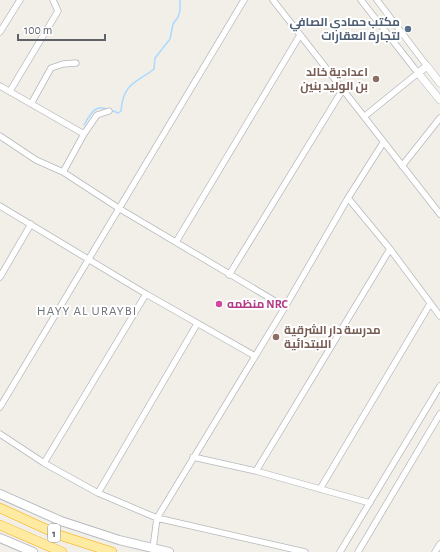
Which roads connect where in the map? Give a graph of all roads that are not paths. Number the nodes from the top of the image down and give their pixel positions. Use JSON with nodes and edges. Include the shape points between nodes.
{"nodes":[{"id":1,"x":20,"y":0,"type":"edge"},
{"id":2,"x":54,"y":0,"type":"edge"},
{"id":3,"x":244,"y":0,"type":"edge"},
{"id":4,"x":273,"y":0,"type":"edge"},
{"id":5,"x":361,"y":0,"type":"edge"},
{"id":6,"x":377,"y":0,"type":"edge"},
{"id":7,"x":2,"y":26,"type":"edge"},
{"id":8,"x":0,"y":32,"type":"edge"},
{"id":9,"x":300,"y":35,"type":"junction"},
{"id":10,"x":76,"y":63,"type":"dead end"},
{"id":11,"x":427,"y":66,"type":"junction"},
{"id":12,"x":418,"y":73,"type":"junction"},
{"id":13,"x":440,"y":83,"type":"edge"},
{"id":14,"x":0,"y":86,"type":"edge"},
{"id":15,"x":343,"y":89,"type":"junction"},
{"id":16,"x":10,"y":91,"type":"junction"},
{"id":17,"x":440,"y":100,"type":"edge"},
{"id":18,"x":30,"y":104,"type":"junction"},
{"id":19,"x":109,"y":111,"type":"dead end"},
{"id":20,"x":365,"y":116,"type":"junction"},
{"id":21,"x":440,"y":118,"type":"edge"},
{"id":22,"x":84,"y":134,"type":"junction"},
{"id":23,"x":0,"y":136,"type":"edge"},
{"id":24,"x":383,"y":143,"type":"junction"},
{"id":25,"x":402,"y":166,"type":"junction"},
{"id":26,"x":63,"y":172,"type":"junction"},
{"id":27,"x":348,"y":198,"type":"junction"},
{"id":28,"x":0,"y":206,"type":"edge"},
{"id":29,"x":120,"y":209,"type":"junction"},
{"id":30,"x":440,"y":214,"type":"edge"},
{"id":31,"x":31,"y":224,"type":"junction"},
{"id":32,"x":176,"y":242,"type":"junction"},
{"id":33,"x":390,"y":249,"type":"junction"},
{"id":34,"x":88,"y":259,"type":"junction"},
{"id":35,"x":229,"y":274,"type":"junction"},
{"id":36,"x":0,"y":277,"type":"edge"},
{"id":37,"x":146,"y":294,"type":"junction"},
{"id":38,"x":430,"y":304,"type":"junction"},
{"id":39,"x":285,"y":307,"type":"junction"},
{"id":40,"x":440,"y":316,"type":"edge"},
{"id":41,"x":197,"y":324,"type":"junction"},
{"id":42,"x":255,"y":356,"type":"junction"},
{"id":43,"x":440,"y":386,"type":"edge"},
{"id":44,"x":0,"y":407,"type":"edge"},
{"id":45,"x":440,"y":414,"type":"edge"},
{"id":46,"x":0,"y":434,"type":"edge"},
{"id":47,"x":193,"y":457,"type":"junction"},
{"id":48,"x":44,"y":463,"type":"junction"},
{"id":49,"x":256,"y":471,"type":"junction"},
{"id":50,"x":320,"y":489,"type":"junction"},
{"id":51,"x":98,"y":493,"type":"junction"},
{"id":52,"x":0,"y":494,"type":"edge"},
{"id":53,"x":370,"y":503,"type":"junction"},
{"id":54,"x":0,"y":508,"type":"edge"},
{"id":55,"x":157,"y":518,"type":"junction"},
{"id":56,"x":1,"y":525,"type":"edge"},
{"id":57,"x":0,"y":538,"type":"edge"},
{"id":58,"x":440,"y":544,"type":"edge"},
{"id":59,"x":153,"y":548,"type":"junction"},
{"id":60,"x":106,"y":551,"type":"edge"},
{"id":61,"x":33,"y":552,"type":"edge"},
{"id":62,"x":62,"y":552,"type":"edge"},
{"id":63,"x":169,"y":552,"type":"edge"},
{"id":64,"x":305,"y":552,"type":"edge"},
{"id":65,"x":340,"y":552,"type":"edge"},
{"id":66,"x":358,"y":552,"type":"edge"},
{"id":67,"x":435,"y":552,"type":"edge"}],
"edges":[{"from":1,"to":7,"type":"street"},
{"from":2,"to":16,"type":"street","via":[[58,11]]},
{"from":3,"to":29,"type":"street"},
{"from":4,"to":9,"type":"street"},
{"from":5,"to":12,"type":"street"},
{"from":6,"to":11,"type":"street"},
{"from":7,"to":8,"type":"street"},
{"from":9,"to":15,"type":"street"},
{"from":9,"to":32,"type":"street"},
{"from":10,"to":18,"type":"street","via":[[51,68]]},
{"from":11,"to":12,"type":"street"},
{"from":11,"to":13,"type":"street"},
{"from":12,"to":17,"type":"street"},
{"from":12,"to":20,"type":"street"},
{"from":14,"to":16,"type":"street"},
{"from":15,"to":20,"type":"street"},
{"from":15,"to":35,"type":"street"},
{"from":16,"to":18,"type":"street"},
{"from":18,"to":22,"type":"street"},
{"from":19,"to":22,"type":"street","via":[[98,115]]},
{"from":20,"to":24,"type":"street"},
{"from":21,"to":25,"type":"street"},
{"from":22,"to":26,"type":"street"},
{"from":23,"to":26,"type":"street","via":[[36,160]]},
{"from":24,"to":25,"type":"street"},
{"from":24,"to":27,"type":"street"},
{"from":25,"to":30,"type":"street"},
{"from":26,"to":29,"type":"street"},
{"from":27,"to":33,"type":"street"},
{"from":27,"to":39,"type":"street"},
{"from":28,"to":31,"type":"street"},
{"from":29,"to":32,"type":"street"},
{"from":29,"to":34,"type":"street"},
{"from":31,"to":34,"type":"street"},
{"from":31,"to":36,"type":"street"},
{"from":32,"to":35,"type":"street"},
{"from":33,"to":38,"type":"street"},
{"from":33,"to":49,"type":"street"},
{"from":34,"to":37,"type":"street"},
{"from":34,"to":44,"type":"street"},
{"from":35,"to":39,"type":"street"},
{"from":37,"to":41,"type":"street"},
{"from":37,"to":48,"type":"street"},
{"from":38,"to":40,"type":"street"},
{"from":38,"to":50,"type":"street"},
{"from":39,"to":42,"type":"street"},
{"from":41,"to":42,"type":"street"},
{"from":41,"to":51,"type":"street"},
{"from":42,"to":47,"type":"street"},
{"from":43,"to":53,"type":"street"},
{"from":45,"to":66,"type":"street"},
{"from":46,"to":48,"type":"street"},
{"from":47,"to":49,"type":"street"},
{"from":47,"to":55,"type":"street"},
{"from":48,"to":51,"type":"street"},
{"from":49,"to":50,"type":"street"},
{"from":50,"to":53,"type":"street"},
{"from":51,"to":55,"type":"street"},
{"from":52,"to":59,"type":"main road","via":[[61,521]]},
{"from":53,"to":65,"type":"street"},
{"from":54,"to":60,"type":"highway","number":"1","via":[[58,535]]},
{"from":55,"to":59,"type":"street"},
{"from":55,"to":64,"type":"street"},
{"from":56,"to":62,"type":"highway","number":"1"},
{"from":57,"to":61,"type":"main road"},
{"from":58,"to":67,"type":"street"},
{"from":59,"to":63,"type":"main road"}]}
